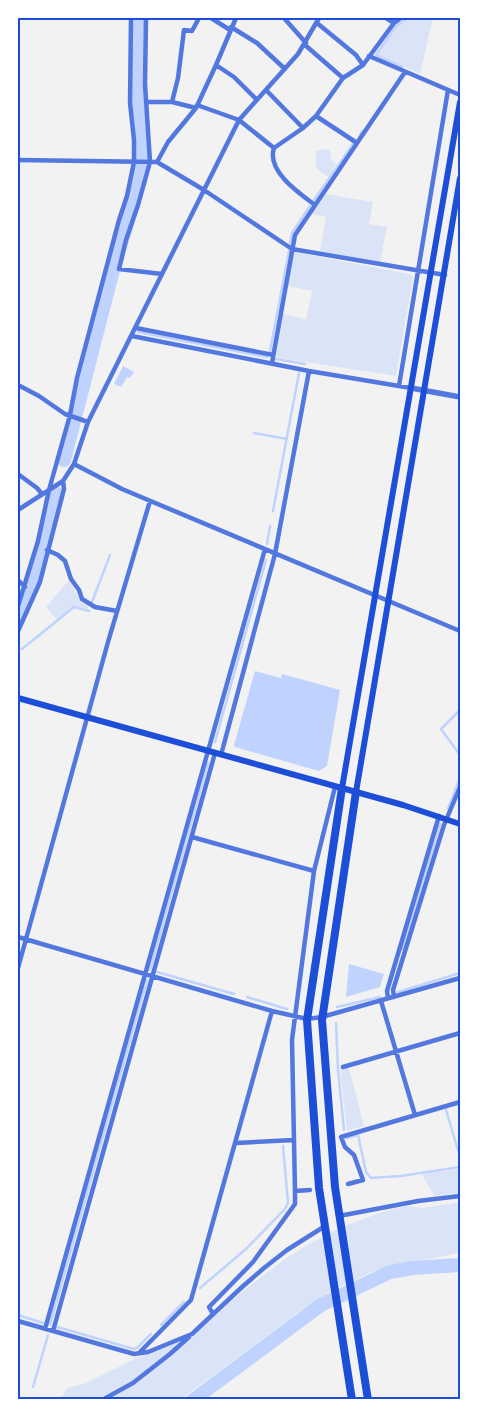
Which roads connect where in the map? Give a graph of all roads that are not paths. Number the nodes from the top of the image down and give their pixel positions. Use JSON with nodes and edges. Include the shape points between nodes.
{"nodes":[{"id":1,"x":131,"y":18,"type":"edge"},
{"id":2,"x":146,"y":18,"type":"edge"},
{"id":3,"x":199,"y":18,"type":"edge"},
{"id":4,"x":211,"y":18,"type":"edge"},
{"id":5,"x":236,"y":18,"type":"edge"},
{"id":6,"x":284,"y":18,"type":"edge"},
{"id":7,"x":319,"y":18,"type":"edge"},
{"id":8,"x":386,"y":18,"type":"edge"},
{"id":9,"x":401,"y":18,"type":"edge"},
{"id":10,"x":317,"y":23,"type":"junction"},
{"id":11,"x":394,"y":23,"type":"junction"},
{"id":12,"x":231,"y":28,"type":"junction"},
{"id":13,"x":305,"y":44,"type":"junction"},
{"id":14,"x":369,"y":56,"type":"junction"},
{"id":15,"x":363,"y":64,"type":"junction"},
{"id":16,"x":216,"y":66,"type":"junction"},
{"id":17,"x":284,"y":69,"type":"junction"},
{"id":18,"x":405,"y":72,"type":"junction"},
{"id":19,"x":343,"y":78,"type":"junction"},
{"id":20,"x":266,"y":90,"type":"junction"},
{"id":21,"x":448,"y":90,"type":"junction"},
{"id":22,"x":460,"y":95,"type":"edge"},
{"id":23,"x":257,"y":100,"type":"junction"},
{"id":24,"x":146,"y":102,"type":"junction"},
{"id":25,"x":172,"y":102,"type":"junction"},
{"id":26,"x":460,"y":102,"type":"edge"},
{"id":27,"x":196,"y":107,"type":"junction"},
{"id":28,"x":316,"y":116,"type":"junction"},
{"id":29,"x":239,"y":120,"type":"junction"},
{"id":30,"x":303,"y":128,"type":"junction"},
{"id":31,"x":358,"y":144,"type":"junction"},
{"id":32,"x":274,"y":148,"type":"junction"},
{"id":33,"x":18,"y":160,"type":"edge"},
{"id":34,"x":135,"y":162,"type":"junction"},
{"id":35,"x":148,"y":162,"type":"junction"},
{"id":36,"x":157,"y":162,"type":"junction"},
{"id":37,"x":460,"y":178,"type":"edge"},
{"id":38,"x":204,"y":190,"type":"junction"},
{"id":39,"x":315,"y":205,"type":"junction"},
{"id":40,"x":292,"y":249,"type":"junction"},
{"id":41,"x":419,"y":270,"type":"junction"},
{"id":42,"x":431,"y":272,"type":"junction"},
{"id":43,"x":162,"y":274,"type":"junction"},
{"id":44,"x":445,"y":275,"type":"junction"},
{"id":45,"x":136,"y":328,"type":"junction"},
{"id":46,"x":132,"y":336,"type":"junction"},
{"id":47,"x":273,"y":355,"type":"junction"},
{"id":48,"x":272,"y":363,"type":"junction"},
{"id":49,"x":309,"y":370,"type":"junction"},
{"id":50,"x":18,"y":385,"type":"edge"},
{"id":51,"x":399,"y":386,"type":"junction"},
{"id":52,"x":411,"y":388,"type":"junction"},
{"id":53,"x":425,"y":391,"type":"junction"},
{"id":54,"x":460,"y":397,"type":"edge"},
{"id":55,"x":71,"y":416,"type":"junction"},
{"id":56,"x":88,"y":422,"type":"junction"},
{"id":57,"x":74,"y":464,"type":"junction"},
{"id":58,"x":18,"y":474,"type":"edge"},
{"id":59,"x":63,"y":481,"type":"junction"},
{"id":60,"x":49,"y":490,"type":"junction"},
{"id":61,"x":42,"y":494,"type":"junction"},
{"id":62,"x":150,"y":501,"type":"junction"},
{"id":63,"x":18,"y":510,"type":"edge"},
{"id":64,"x":265,"y":549,"type":"junction"},
{"id":65,"x":47,"y":550,"type":"junction"},
{"id":66,"x":276,"y":554,"type":"junction"},
{"id":67,"x":18,"y":580,"type":"edge"},
{"id":68,"x":25,"y":587,"type":"junction"},
{"id":69,"x":374,"y":596,"type":"junction"},
{"id":70,"x":388,"y":601,"type":"junction"},
{"id":71,"x":18,"y":606,"type":"edge"},
{"id":72,"x":117,"y":611,"type":"junction"},
{"id":73,"x":460,"y":631,"type":"edge"},
{"id":74,"x":18,"y":632,"type":"edge"},
{"id":75,"x":18,"y":698,"type":"edge"},
{"id":76,"x":87,"y":717,"type":"junction"},
{"id":77,"x":215,"y":753,"type":"junction"},
{"id":78,"x":460,"y":786,"type":"edge"},
{"id":79,"x":338,"y":787,"type":"junction"},
{"id":80,"x":356,"y":792,"type":"junction"},
{"id":81,"x":439,"y":816,"type":"junction"},
{"id":82,"x":447,"y":818,"type":"junction"},
{"id":83,"x":460,"y":824,"type":"edge"},
{"id":84,"x":192,"y":837,"type":"junction"},
{"id":85,"x":314,"y":871,"type":"junction"},
{"id":86,"x":18,"y":937,"type":"edge"},
{"id":87,"x":26,"y":939,"type":"junction"},
{"id":88,"x":18,"y":968,"type":"edge"},
{"id":89,"x":146,"y":974,"type":"junction"},
{"id":90,"x":153,"y":976,"type":"junction"},
{"id":91,"x":460,"y":978,"type":"edge"},
{"id":92,"x":394,"y":997,"type":"junction"},
{"id":93,"x":388,"y":998,"type":"junction"},
{"id":94,"x":381,"y":1001,"type":"junction"},
{"id":95,"x":272,"y":1011,"type":"junction"},
{"id":96,"x":294,"y":1016,"type":"junction"},
{"id":97,"x":322,"y":1017,"type":"junction"},
{"id":98,"x":307,"y":1019,"type":"junction"},
{"id":99,"x":460,"y":1033,"type":"edge"},
{"id":100,"x":396,"y":1053,"type":"junction"},
{"id":101,"x":343,"y":1067,"type":"dead end"},
{"id":102,"x":460,"y":1102,"type":"edge"},
{"id":103,"x":415,"y":1115,"type":"junction"},
{"id":104,"x":294,"y":1140,"type":"junction"},
{"id":105,"x":236,"y":1143,"type":"junction"},
{"id":106,"x":348,"y":1184,"type":"dead end"},
{"id":107,"x":310,"y":1190,"type":"dead end"},
{"id":108,"x":295,"y":1191,"type":"junction"},
{"id":109,"x":460,"y":1196,"type":"edge"},
{"id":110,"x":339,"y":1216,"type":"junction"},
{"id":111,"x":325,"y":1230,"type":"junction"},
{"id":112,"x":213,"y":1314,"type":"junction"},
{"id":113,"x":18,"y":1321,"type":"edge"},
{"id":114,"x":45,"y":1329,"type":"junction"},
{"id":115,"x":53,"y":1331,"type":"junction"},
{"id":116,"x":192,"y":1334,"type":"junction"},
{"id":117,"x":140,"y":1352,"type":"junction"},
{"id":118,"x":102,"y":1400,"type":"edge"},
{"id":119,"x":352,"y":1400,"type":"edge"},
{"id":120,"x":368,"y":1400,"type":"edge"}],
"edges":[{"from":1,"to":34,"type":"street","via":[[130,103]]},
{"from":2,"to":24,"type":"street"},
{"from":3,"to":25,"type":"street","via":[[192,31],[184,30]]},
{"from":4,"to":12,"type":"street"},
{"from":5,"to":12,"type":"street"},
{"from":6,"to":13,"type":"street"},
{"from":7,"to":10,"type":"street"},
{"from":8,"to":11,"type":"street"},
{"from":9,"to":11,"type":"street"},
{"from":10,"to":13,"type":"street"},
{"from":10,"to":15,"type":"street"},
{"from":11,"to":14,"type":"street"},
{"from":12,"to":16,"type":"street"},
{"from":12,"to":17,"type":"street","via":[[257,43]]},
{"from":13,"to":17,"type":"street"},
{"from":13,"to":19,"type":"street"},
{"from":14,"to":15,"type":"street"},
{"from":14,"to":18,"type":"street"},
{"from":15,"to":19,"type":"street"},
{"from":16,"to":23,"type":"street","via":[[234,77]]},
{"from":16,"to":27,"type":"street"},
{"from":17,"to":20,"type":"street"},
{"from":18,"to":21,"type":"street"},
{"from":18,"to":31,"type":"street"},
{"from":19,"to":28,"type":"street"},
{"from":20,"to":23,"type":"street"},
{"from":20,"to":30,"type":"street"},
{"from":21,"to":22,"type":"street"},
{"from":21,"to":41,"type":"street"},
{"from":23,"to":29,"type":"street"},
{"from":24,"to":25,"type":"street"},
{"from":24,"to":35,"type":"street"},
{"from":25,"to":27,"type":"street"},
{"from":26,"to":42,"type":"main road"},
{"from":27,"to":29,"type":"street"},
{"from":27,"to":36,"type":"street","via":[[168,142]]},
{"from":28,"to":30,"type":"street"},
{"from":28,"to":31,"type":"street"},
{"from":29,"to":32,"type":"street"},
{"from":29,"to":38,"type":"street"},
{"from":30,"to":32,"type":"street"},
{"from":31,"to":39,"type":"street"},
{"from":32,"to":39,"type":"street","via":[[273,158],[282,176]]},
{"from":33,"to":34,"type":"street"},
{"from":34,"to":35,"type":"street"},
{"from":34,"to":55,"type":"street","via":[[79,368]]},
{"from":35,"to":36,"type":"street"},
{"from":35,"to":43,"type":"street","via":[[119,270]]},
{"from":36,"to":38,"type":"street"},
{"from":37,"to":44,"type":"main road"},
{"from":38,"to":40,"type":"street"},
{"from":38,"to":43,"type":"street"},
{"from":39,"to":40,"type":"street","via":[[295,235]]},
{"from":40,"to":41,"type":"street"},
{"from":40,"to":47,"type":"street"},
{"from":41,"to":42,"type":"street"},
{"from":41,"to":51,"type":"street"},
{"from":42,"to":44,"type":"street"},
{"from":42,"to":52,"type":"main road"},
{"from":43,"to":45,"type":"street"},
{"from":44,"to":53,"type":"main road"},
{"from":45,"to":46,"type":"street"},
{"from":45,"to":47,"type":"street"},
{"from":46,"to":48,"type":"street"},
{"from":46,"to":56,"type":"street"},
{"from":47,"to":48,"type":"street"},
{"from":48,"to":49,"type":"street"},
{"from":49,"to":51,"type":"street"},
{"from":49,"to":66,"type":"street"},
{"from":50,"to":55,"type":"street"},
{"from":51,"to":52,"type":"street"},
{"from":52,"to":53,"type":"street"},
{"from":52,"to":69,"type":"main road"},
{"from":53,"to":54,"type":"street"},
{"from":53,"to":70,"type":"main road"},
{"from":55,"to":56,"type":"street"},
{"from":55,"to":60,"type":"street"},
{"from":56,"to":57,"type":"street"},
{"from":57,"to":59,"type":"street"},
{"from":57,"to":62,"type":"street"},
{"from":58,"to":61,"type":"street"},
{"from":59,"to":60,"type":"street"},
{"from":59,"to":65,"type":"street","via":[[64,489]]},
{"from":60,"to":61,"type":"street"},
{"from":60,"to":68,"type":"street"},
{"from":61,"to":63,"type":"street"},
{"from":62,"to":64,"type":"street"},
{"from":62,"to":72,"type":"street"},
{"from":64,"to":66,"type":"street"},
{"from":64,"to":77,"type":"street"},
{"from":65,"to":72,"type":"street","via":[[65,561],[70,579],[82,599],[95,607]]},
{"from":65,"to":74,"type":"street","via":[[37,592]]},
{"from":66,"to":69,"type":"street"},
{"from":66,"to":77,"type":"street"},
{"from":67,"to":68,"type":"street"},
{"from":68,"to":71,"type":"street"},
{"from":69,"to":70,"type":"street"},
{"from":69,"to":79,"type":"main road"},
{"from":70,"to":73,"type":"street"},
{"from":70,"to":80,"type":"main road"},
{"from":72,"to":76,"type":"street"},
{"from":75,"to":76,"type":"main road"},
{"from":76,"to":77,"type":"main road"},
{"from":76,"to":87,"type":"street"},
{"from":77,"to":79,"type":"main road"},
{"from":77,"to":84,"type":"street"},
{"from":77,"to":89,"type":"street"},
{"from":78,"to":82,"type":"street"},
{"from":79,"to":80,"type":"main road"},
{"from":79,"to":85,"type":"street"},
{"from":79,"to":98,"type":"main road"},
{"from":80,"to":81,"type":"main road"},
{"from":80,"to":97,"type":"main road"},
{"from":81,"to":82,"type":"main road"},
{"from":81,"to":93,"type":"street","via":[[387,991]]},
{"from":82,"to":83,"type":"main road"},
{"from":82,"to":92,"type":"street","via":[[393,990]]},
{"from":84,"to":85,"type":"street"},
{"from":84,"to":90,"type":"street"},
{"from":85,"to":96,"type":"street"},
{"from":86,"to":87,"type":"street"},
{"from":87,"to":88,"type":"street"},
{"from":87,"to":89,"type":"street"},
{"from":89,"to":90,"type":"street"},
{"from":89,"to":114,"type":"street"},
{"from":90,"to":95,"type":"street"},
{"from":90,"to":115,"type":"street"},
{"from":91,"to":92,"type":"street"},
{"from":92,"to":93,"type":"street"},
{"from":93,"to":94,"type":"street"},
{"from":94,"to":97,"type":"street"},
{"from":94,"to":100,"type":"street"},
{"from":95,"to":96,"type":"street"},
{"from":95,"to":105,"type":"street"},
{"from":96,"to":98,"type":"street"},
{"from":96,"to":104,"type":"street"},
{"from":97,"to":98,"type":"street"},
{"from":97,"to":110,"type":"main road"},
{"from":98,"to":111,"type":"main road"},
{"from":99,"to":100,"type":"street"},
{"from":100,"to":101,"type":"street"},
{"from":100,"to":103,"type":"street"},
{"from":102,"to":103,"type":"street"},
{"from":103,"to":106,"type":"street","via":[[341,1137],[345,1147],[354,1155],[363,1180]]},
{"from":104,"to":105,"type":"street"},
{"from":104,"to":108,"type":"street"},
{"from":105,"to":117,"type":"street","via":[[191,1300]]},
{"from":107,"to":108,"type":"street"},
{"from":108,"to":112,"type":"street","via":[[295,1204],[253,1262],[209,1307]]},
{"from":109,"to":110,"type":"street"},
{"from":110,"to":120,"type":"main road"},
{"from":111,"to":112,"type":"street","via":[[287,1250]]},
{"from":111,"to":119,"type":"main road"},
{"from":112,"to":116,"type":"street"},
{"from":113,"to":114,"type":"street"},
{"from":114,"to":115,"type":"street"},
{"from":115,"to":117,"type":"street","via":[[134,1354]]},
{"from":116,"to":117,"type":"street","via":[[148,1352]]},
{"from":116,"to":118,"type":"street","via":[[133,1383]]}]}
